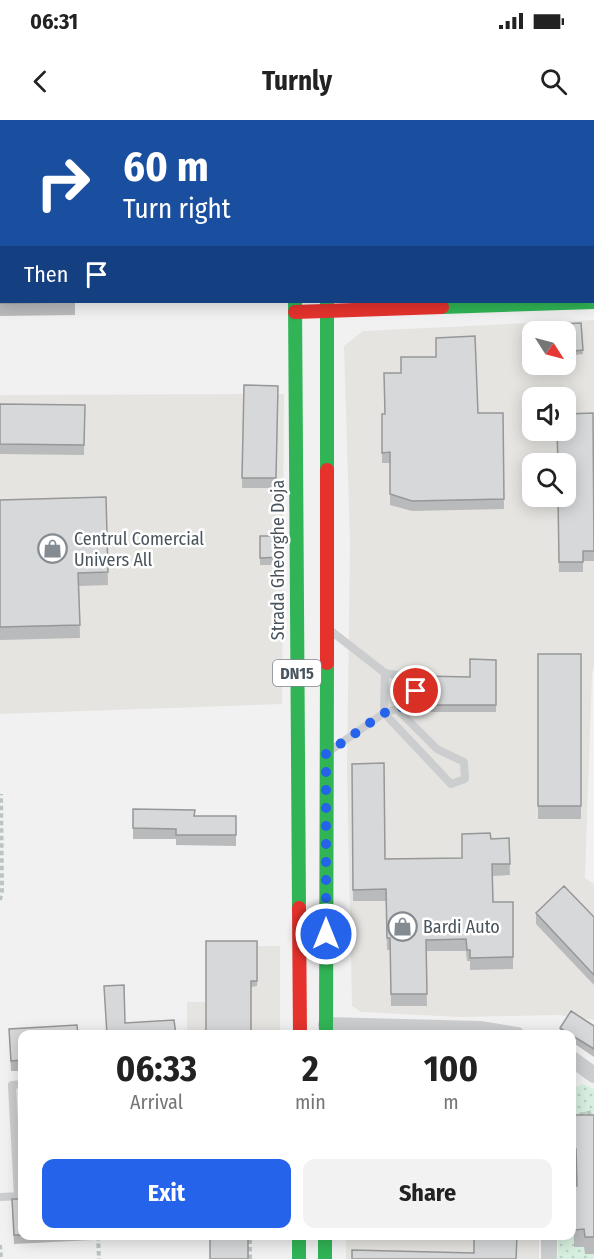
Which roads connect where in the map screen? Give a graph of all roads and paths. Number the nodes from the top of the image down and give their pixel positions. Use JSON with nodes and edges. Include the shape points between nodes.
{"nodes":[{"id":1,"x":512,"y":303,"type":"edge"},
{"id":2,"x":327,"y":306,"type":"edge"},
{"id":3,"x":295,"y":307,"type":"edge"},
{"id":4,"x":327,"y":627,"type":"junction"},
{"id":5,"x":385,"y":673,"type":"junction"},
{"id":6,"x":397,"y":709,"type":"junction"},
{"id":7,"x":384,"y":713,"type":"junction"},
{"id":8,"x":326,"y":754,"type":"junction"},
{"id":9,"x":1,"y":794,"type":"edge"},
{"id":10,"x":0,"y":900,"type":"edge"},
{"id":11,"x":300,"y":1030,"type":"edge"},
{"id":12,"x":326,"y":1030,"type":"edge"},
{"id":13,"x":486,"y":1030,"type":"edge"},
{"id":14,"x":576,"y":1062,"type":"edge"},
{"id":15,"x":594,"y":1075,"type":"edge"},
{"id":16,"x":18,"y":1084,"type":"edge"},
{"id":17,"x":594,"y":1112,"type":"edge"},
{"id":18,"x":583,"y":1114,"type":"junction"},
{"id":19,"x":576,"y":1115,"type":"edge"},
{"id":20,"x":584,"y":1123,"type":"edge"},
{"id":21,"x":18,"y":1168,"type":"edge"},
{"id":22,"x":18,"y":1196,"type":"edge"},
{"id":23,"x":0,"y":1197,"type":"edge"},
{"id":24,"x":99,"y":1240,"type":"edge"},
{"id":25,"x":250,"y":1240,"type":"edge"},
{"id":26,"x":299,"y":1240,"type":"edge"},
{"id":27,"x":326,"y":1240,"type":"edge"},
{"id":28,"x":549,"y":1240,"type":"edge"},
{"id":29,"x":0,"y":1245,"type":"edge"},
{"id":30,"x":1,"y":1259,"type":"edge"},
{"id":31,"x":99,"y":1259,"type":"edge"},
{"id":32,"x":250,"y":1259,"type":"edge"},
{"id":33,"x":299,"y":1259,"type":"edge"},
{"id":34,"x":325,"y":1259,"type":"edge"},
{"id":35,"x":549,"y":1259,"type":"edge"}],
"edges":[{"from":1,"to":2,"type":"main road"},
{"from":2,"to":3,"type":"main road"},
{"from":2,"to":4,"type":"main road","number":"DN15"},
{"from":3,"to":11,"type":"main road","name":"Strada Gheorghe Doja","number":"DN15"},
{"from":4,"to":5,"type":"lane"},
{"from":4,"to":8,"type":"main road","number":"DN15"},
{"from":5,"to":6,"type":"lane","via":[[416,678],[416,703]]},
{"from":5,"to":7,"type":"lane"},
{"from":6,"to":7,"type":"lane"},
{"from":6,"to":7,"type":"lane","via":[[437,749],[464,762],[465,779],[450,784]]},
{"from":7,"to":8,"type":"lane"},
{"from":8,"to":12,"type":"main road","number":"DN15"},
{"from":9,"to":10,"type":"path"},
{"from":12,"to":13,"type":"street"},
{"from":14,"to":15,"type":"street"},
{"from":16,"to":21,"type":"lane","via":[[12,1085]]},
{"from":17,"to":18,"type":"path"},
{"from":18,"to":19,"type":"path"},
{"from":18,"to":20,"type":"path"},
{"from":22,"to":23,"type":"lane"},
{"from":24,"to":31,"type":"path"},
{"from":25,"to":32,"type":"path"},
{"from":26,"to":33,"type":"main road"},
{"from":27,"to":34,"type":"main road"},
{"from":28,"to":35,"type":"street"},
{"from":29,"to":30,"type":"path"}]}
